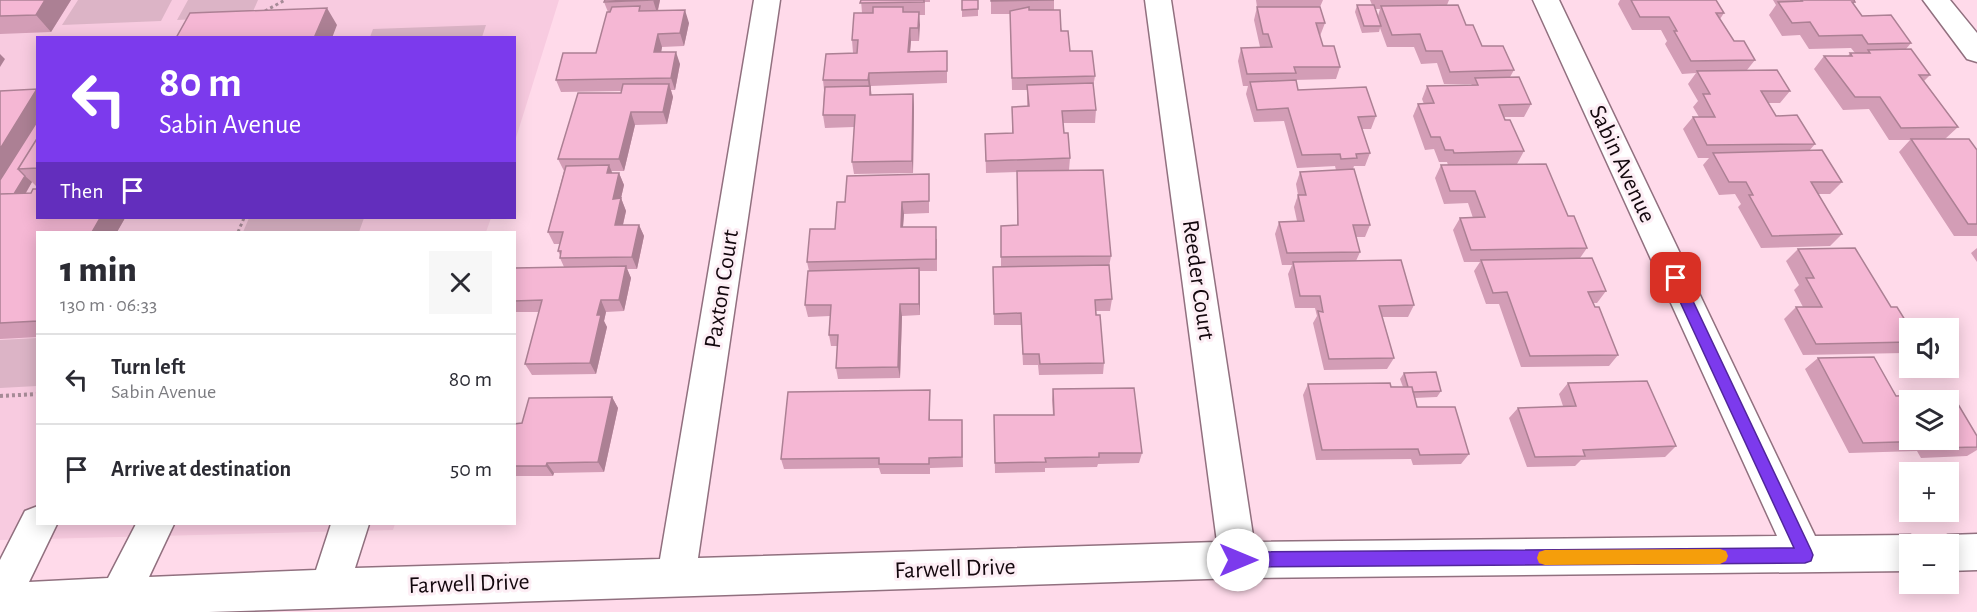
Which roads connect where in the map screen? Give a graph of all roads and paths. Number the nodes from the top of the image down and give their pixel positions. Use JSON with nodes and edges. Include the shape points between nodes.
{"nodes":[{"id":1,"x":285,"y":0,"type":"edge"},
{"id":2,"x":767,"y":0,"type":"edge"},
{"id":3,"x":1158,"y":0,"type":"edge"},
{"id":4,"x":1546,"y":0,"type":"edge"},
{"id":5,"x":1936,"y":0,"type":"edge"},
{"id":6,"x":259,"y":15,"type":"edge"},
{"id":7,"x":1977,"y":52,"type":"edge"},
{"id":8,"x":36,"y":394,"type":"edge"},
{"id":9,"x":0,"y":396,"type":"edge"},
{"id":10,"x":37,"y":525,"type":"edge"},
{"id":11,"x":155,"y":525,"type":"edge"},
{"id":12,"x":350,"y":525,"type":"edge"},
{"id":13,"x":1977,"y":552,"type":"edge"},
{"id":14,"x":1899,"y":553,"type":"edge"},
{"id":15,"x":1959,"y":553,"type":"edge"},
{"id":16,"x":1805,"y":555,"type":"junction"},
{"id":17,"x":1238,"y":560,"type":"junction"},
{"id":18,"x":676,"y":578,"type":"junction"},
{"id":19,"x":329,"y":588,"type":"junction"},
{"id":20,"x":120,"y":597,"type":"junction"},
{"id":21,"x":0,"y":601,"type":"edge"}],
"edges":[{"from":1,"to":6,"type":"path"},
{"from":2,"to":18,"type":"street","name":"Paxton Court"},
{"from":3,"to":17,"type":"street","name":"Reeder Court"},
{"from":4,"to":16,"type":"street","name":"Sabin Avenue"},
{"from":5,"to":7,"type":"street"},
{"from":8,"to":9,"type":"path"},
{"from":10,"to":21,"type":"street"},
{"from":11,"to":20,"type":"street"},
{"from":12,"to":19,"type":"street"},
{"from":13,"to":15,"type":"street"},
{"from":14,"to":16,"type":"street","name":"Farwell Drive"},
{"from":16,"to":17,"type":"street","name":"Farwell Drive"},
{"from":17,"to":18,"type":"street","name":"Farwell Drive"},
{"from":18,"to":19,"type":"street","name":"Farwell Drive"},
{"from":19,"to":20,"type":"street","name":"Farwell Drive"},
{"from":20,"to":21,"type":"street","name":"Farwell Drive"}]}
